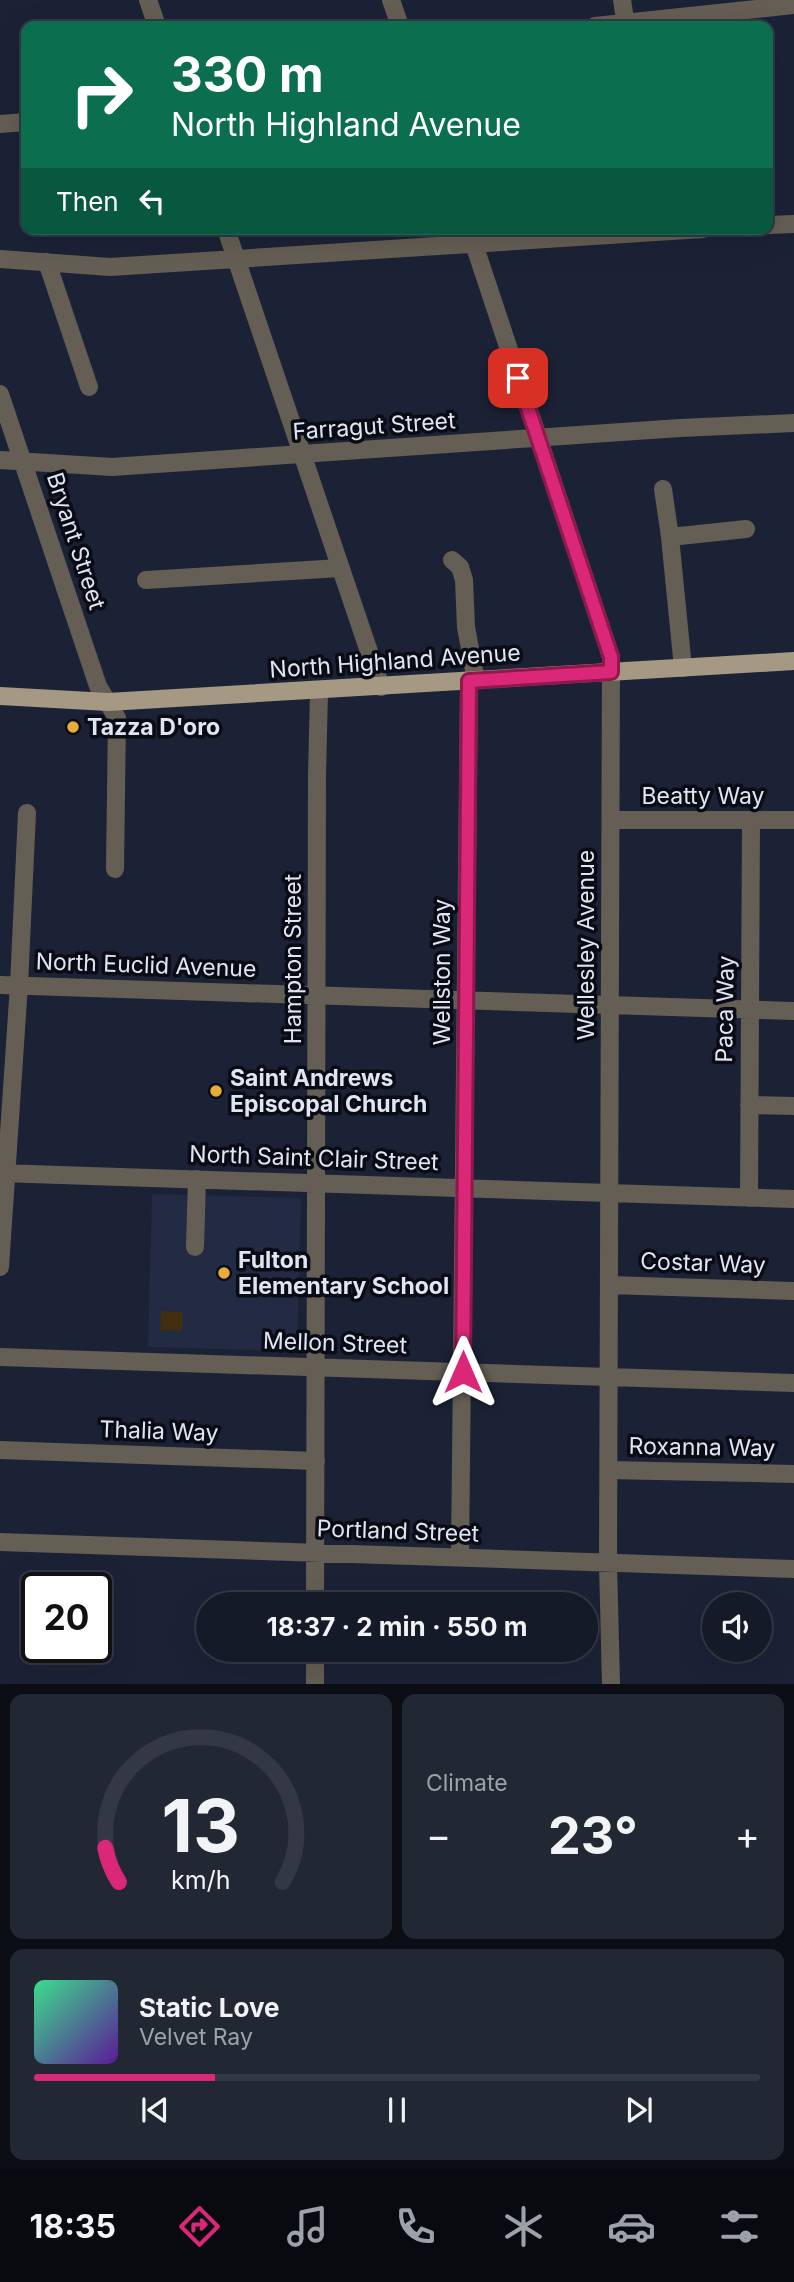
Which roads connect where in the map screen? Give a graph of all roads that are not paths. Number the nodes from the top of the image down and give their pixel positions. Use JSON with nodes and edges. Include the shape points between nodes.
{"nodes":[{"id":1,"x":148,"y":0,"type":"edge"},
{"id":2,"x":391,"y":0,"type":"edge"},
{"id":3,"x":622,"y":0,"type":"edge"},
{"id":4,"x":794,"y":5,"type":"edge"},
{"id":5,"x":155,"y":21,"type":"edge"},
{"id":6,"x":398,"y":21,"type":"edge"},
{"id":7,"x":625,"y":21,"type":"edge"},
{"id":8,"x":660,"y":21,"type":"edge"},
{"id":9,"x":21,"y":122,"type":"edge"},
{"id":10,"x":0,"y":124,"type":"edge"},
{"id":11,"x":794,"y":224,"type":"edge"},
{"id":12,"x":773,"y":225,"type":"edge"},
{"id":13,"x":228,"y":235,"type":"edge"},
{"id":14,"x":508,"y":235,"type":"edge"},
{"id":15,"x":471,"y":236,"type":"edge"},
{"id":16,"x":0,"y":259,"type":"edge"},
{"id":17,"x":235,"y":259,"type":"junction"},
{"id":18,"x":47,"y":262,"type":"junction"},
{"id":19,"x":89,"y":387,"type":"dead end"},
{"id":20,"x":0,"y":394,"type":"edge"},
{"id":21,"x":794,"y":423,"type":"edge"},
{"id":22,"x":538,"y":440,"type":"junction"},
{"id":23,"x":302,"y":456,"type":"junction"},
{"id":24,"x":0,"y":460,"type":"edge"},
{"id":25,"x":23,"y":461,"type":"junction"},
{"id":26,"x":663,"y":489,"type":"dead end"},
{"id":27,"x":746,"y":530,"type":"dead end"},
{"id":28,"x":670,"y":537,"type":"junction"},
{"id":29,"x":452,"y":560,"type":"dead end"},
{"id":30,"x":340,"y":568,"type":"junction"},
{"id":31,"x":146,"y":580,"type":"dead end"},
{"id":32,"x":794,"y":661,"type":"edge"},
{"id":33,"x":683,"y":668,"type":"junction"},
{"id":34,"x":611,"y":672,"type":"junction"},
{"id":35,"x":472,"y":681,"type":"junction"},
{"id":36,"x":381,"y":687,"type":"junction"},
{"id":37,"x":319,"y":691,"type":"junction"},
{"id":38,"x":0,"y":696,"type":"edge"},
{"id":39,"x":108,"y":702,"type":"junction"},
{"id":40,"x":27,"y":813,"type":"dead end"},
{"id":41,"x":611,"y":820,"type":"junction"},
{"id":42,"x":751,"y":820,"type":"junction"},
{"id":43,"x":794,"y":820,"type":"edge"},
{"id":44,"x":116,"y":869,"type":"dead end"},
{"id":45,"x":0,"y":985,"type":"edge"},
{"id":46,"x":19,"y":985,"type":"junction"},
{"id":47,"x":317,"y":995,"type":"junction"},
{"id":48,"x":466,"y":1000,"type":"junction"},
{"id":49,"x":611,"y":1005,"type":"junction"},
{"id":50,"x":750,"y":1010,"type":"junction"},
{"id":51,"x":794,"y":1012,"type":"edge"},
{"id":52,"x":749,"y":1105,"type":"junction"},
{"id":53,"x":794,"y":1106,"type":"edge"},
{"id":54,"x":3,"y":1173,"type":"edge"},
{"id":55,"x":197,"y":1179,"type":"junction"},
{"id":56,"x":317,"y":1184,"type":"junction"},
{"id":57,"x":464,"y":1188,"type":"junction"},
{"id":58,"x":610,"y":1193,"type":"junction"},
{"id":59,"x":749,"y":1198,"type":"junction"},
{"id":60,"x":794,"y":1199,"type":"edge"},
{"id":61,"x":195,"y":1247,"type":"dead end"},
{"id":62,"x":0,"y":1268,"type":"edge"},
{"id":63,"x":610,"y":1285,"type":"junction"},
{"id":64,"x":794,"y":1291,"type":"edge"},
{"id":65,"x":0,"y":1357,"type":"edge"},
{"id":66,"x":316,"y":1367,"type":"junction"},
{"id":67,"x":463,"y":1372,"type":"junction"},
{"id":68,"x":610,"y":1377,"type":"junction"},
{"id":69,"x":794,"y":1383,"type":"edge"},
{"id":70,"x":0,"y":1450,"type":"edge"},
{"id":71,"x":316,"y":1461,"type":"junction"},
{"id":72,"x":609,"y":1469,"type":"junction"},
{"id":73,"x":794,"y":1474,"type":"edge"},
{"id":74,"x":0,"y":1542,"type":"edge"},
{"id":75,"x":316,"y":1553,"type":"junction"},
{"id":76,"x":460,"y":1558,"type":"junction"},
{"id":77,"x":608,"y":1563,"type":"junction"},
{"id":78,"x":794,"y":1569,"type":"edge"},
{"id":79,"x":315,"y":1592,"type":"edge"},
{"id":80,"x":315,"y":1662,"type":"edge"},
{"id":81,"x":315,"y":1684,"type":"edge"},
{"id":82,"x":611,"y":1684,"type":"edge"}],
"edges":[{"from":1,"to":5,"type":"street"},
{"from":2,"to":6,"type":"street"},
{"from":3,"to":7,"type":"street"},
{"from":4,"to":8,"type":"street"},
{"from":9,"to":10,"type":"street"},
{"from":11,"to":12,"type":"street"},
{"from":13,"to":17,"type":"street"},
{"from":14,"to":15,"type":"street"},
{"from":15,"to":17,"type":"street"},
{"from":15,"to":22,"type":"street","name":"Wellesley Avenue"},
{"from":16,"to":18,"type":"street"},
{"from":17,"to":18,"type":"street","via":[[110,267]]},
{"from":17,"to":23,"type":"street"},
{"from":18,"to":19,"type":"street"},
{"from":20,"to":25,"type":"street","name":"Bryant Street"},
{"from":21,"to":22,"type":"street","name":"Farragut Street"},
{"from":22,"to":23,"type":"street","name":"Farragut Street"},
{"from":22,"to":34,"type":"street","name":"Wellesley Avenue","via":[[611,657]]},
{"from":23,"to":25,"type":"street","name":"Farragut Street","via":[[112,467]]},
{"from":23,"to":30,"type":"street"},
{"from":24,"to":25,"type":"street","name":"Farragut Street"},
{"from":25,"to":39,"type":"street","name":"Bryant Street","via":[[98,685]]},
{"from":26,"to":28,"type":"street"},
{"from":27,"to":28,"type":"street"},
{"from":28,"to":33,"type":"street"},
{"from":29,"to":35,"type":"street","name":"Wellston Way","via":[[464,580]]},
{"from":30,"to":31,"type":"street"},
{"from":30,"to":36,"type":"street"},
{"from":32,"to":33,"type":"main road","name":"North Highland Avenue"},
{"from":33,"to":34,"type":"main road","name":"North Highland Avenue"},
{"from":34,"to":35,"type":"main road","name":"North Highland Avenue"},
{"from":34,"to":41,"type":"street","name":"Wellesley Avenue"},
{"from":35,"to":36,"type":"main road","name":"North Highland Avenue"},
{"from":35,"to":48,"type":"street","name":"Wellston Way"},
{"from":36,"to":37,"type":"main road","name":"North Highland Avenue"},
{"from":37,"to":39,"type":"main road","name":"North Highland Avenue"},
{"from":37,"to":47,"type":"street","name":"Hampton Street"},
{"from":38,"to":39,"type":"main road","name":"North Highland Avenue"},
{"from":39,"to":44,"type":"street","name":"Bryant Street","via":[[117,718]]},
{"from":40,"to":46,"type":"street"},
{"from":41,"to":42,"type":"street","name":"Beatty Way"},
{"from":41,"to":49,"type":"street","name":"Wellesley Avenue"},
{"from":42,"to":43,"type":"street","name":"Beatty Way"},
{"from":42,"to":50,"type":"street","name":"Paca Way"},
{"from":45,"to":46,"type":"street","name":"North Euclid Avenue"},
{"from":46,"to":47,"type":"street","name":"North Euclid Avenue"},
{"from":46,"to":54,"type":"street"},
{"from":47,"to":48,"type":"street","name":"North Euclid Avenue"},
{"from":47,"to":56,"type":"street","name":"Hampton Street"},
{"from":48,"to":49,"type":"street","name":"North Euclid Avenue"},
{"from":48,"to":57,"type":"street","name":"Wellston Way"},
{"from":49,"to":50,"type":"street","name":"North Euclid Avenue"},
{"from":49,"to":58,"type":"street","name":"Wellesley Avenue"},
{"from":50,"to":51,"type":"street","name":"North Euclid Avenue"},
{"from":50,"to":52,"type":"street","name":"Paca Way"},
{"from":52,"to":53,"type":"street"},
{"from":52,"to":59,"type":"street","name":"Paca Way"},
{"from":54,"to":55,"type":"street","name":"North Saint Clair Street"},
{"from":54,"to":62,"type":"street"},
{"from":55,"to":56,"type":"street","name":"North Saint Clair Street"},
{"from":55,"to":61,"type":"street"},
{"from":56,"to":57,"type":"street","name":"North Saint Clair Street"},
{"from":56,"to":66,"type":"street","name":"Hampton Street"},
{"from":57,"to":58,"type":"street","name":"North Saint Clair Street"},
{"from":57,"to":67,"type":"street","name":"Wellston Way"},
{"from":58,"to":59,"type":"street","name":"North Saint Clair Street"},
{"from":58,"to":63,"type":"street","name":"Wellesley Avenue"},
{"from":59,"to":60,"type":"street","name":"North Saint Clair Street"},
{"from":63,"to":64,"type":"street","name":"Costar Way"},
{"from":63,"to":68,"type":"street","name":"Wellesley Avenue"},
{"from":65,"to":66,"type":"street","name":"Mellon Street"},
{"from":66,"to":67,"type":"street","name":"Mellon Street"},
{"from":66,"to":71,"type":"street","name":"Hampton Street"},
{"from":67,"to":68,"type":"street","name":"Mellon Street"},
{"from":67,"to":76,"type":"street","name":"Wellston Way"},
{"from":68,"to":69,"type":"street","name":"Mellon Street"},
{"from":68,"to":72,"type":"street","name":"Wellesley Avenue"},
{"from":70,"to":71,"type":"street","name":"Thalia Way"},
{"from":71,"to":75,"type":"street","name":"Hampton Street"},
{"from":72,"to":73,"type":"street","name":"Roxanna Way"},
{"from":72,"to":77,"type":"street","name":"Wellesley Avenue"},
{"from":74,"to":75,"type":"street","name":"Portland Street"},
{"from":75,"to":76,"type":"street","name":"Portland Street"},
{"from":75,"to":79,"type":"street","name":"Hampton Street"},
{"from":76,"to":77,"type":"street","name":"Portland Street"},
{"from":77,"to":78,"type":"street","name":"Portland Street"},
{"from":77,"to":82,"type":"street","name":"Wellesley Avenue"},
{"from":80,"to":81,"type":"street"}]}
